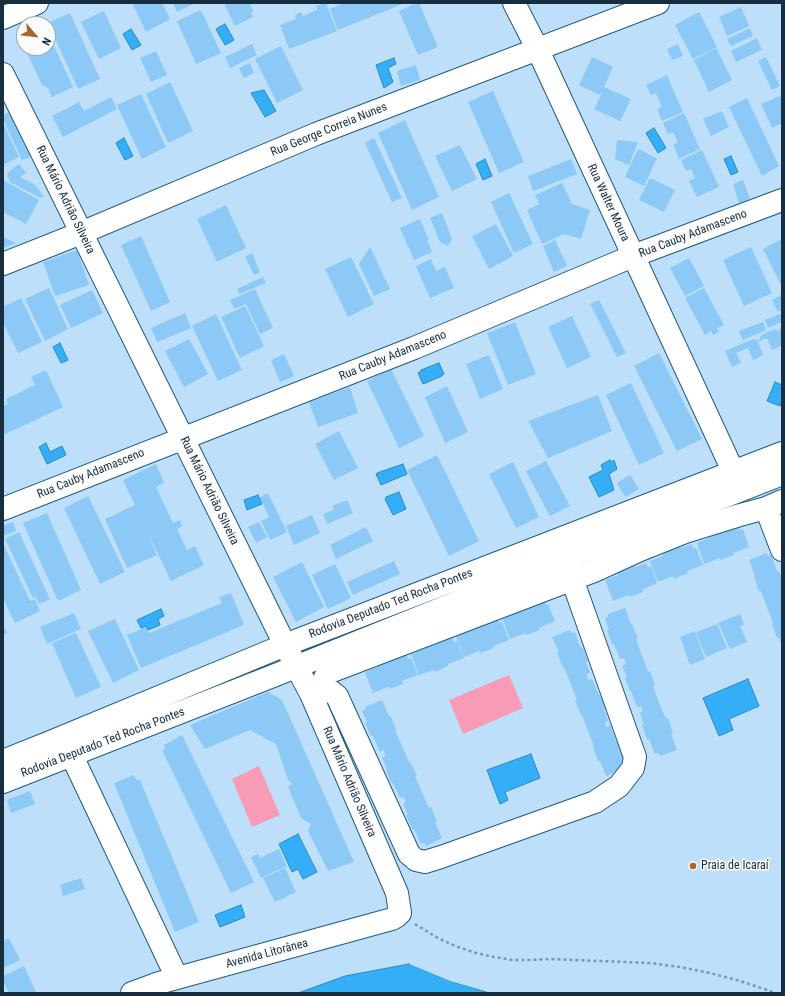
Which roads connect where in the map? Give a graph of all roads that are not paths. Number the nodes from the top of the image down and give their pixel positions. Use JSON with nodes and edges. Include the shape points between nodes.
{"nodes":[{"id":1,"x":37,"y":3,"type":"edge"},
{"id":2,"x":514,"y":3,"type":"edge"},
{"id":3,"x":658,"y":3,"type":"edge"},
{"id":4,"x":3,"y":18,"type":"edge"},
{"id":5,"x":538,"y":50,"type":"junction"},
{"id":6,"x":3,"y":74,"type":"edge"},
{"id":7,"x":782,"y":200,"type":"edge"},
{"id":8,"x":81,"y":233,"type":"junction"},
{"id":9,"x":633,"y":256,"type":"junction"},
{"id":10,"x":3,"y":264,"type":"edge"},
{"id":11,"x":183,"y":438,"type":"junction"},
{"id":12,"x":782,"y":453,"type":"edge"},
{"id":13,"x":782,"y":474,"type":"edge"},
{"id":14,"x":736,"y":481,"type":"junction"},
{"id":15,"x":774,"y":504,"type":"edge"},
{"id":16,"x":3,"y":509,"type":"edge"},
{"id":17,"x":782,"y":550,"type":"edge"},
{"id":18,"x":569,"y":569,"type":"junction"},
{"id":19,"x":285,"y":645,"type":"junction"},
{"id":20,"x":297,"y":667,"type":"junction"},
{"id":21,"x":315,"y":693,"type":"junction"},
{"id":22,"x":72,"y":756,"type":"junction"},
{"id":23,"x":3,"y":761,"type":"edge"},
{"id":24,"x":3,"y":782,"type":"edge"},
{"id":25,"x":400,"y":913,"type":"joint"},
{"id":26,"x":177,"y":978,"type":"junction"},
{"id":27,"x":132,"y":993,"type":"edge"}],
"edges":[{"from":1,"to":4,"type":"street"},
{"from":2,"to":5,"type":"street","name":"Rua Walter Moura"},
{"from":3,"to":5,"type":"street","name":"Rua George Correia Nunes"},
{"from":5,"to":8,"type":"street","name":"Rua George Correia Nunes","via":[[316,134]]},
{"from":5,"to":9,"type":"street","name":"Rua Walter Moura"},
{"from":6,"to":8,"type":"street","name":"Rua Mário Adrião Silveira"},
{"from":7,"to":9,"type":"street","name":"Rua Cauby Adamasceno"},
{"from":8,"to":10,"type":"street","name":"Rua George Correia Nunes"},
{"from":8,"to":11,"type":"street","name":"Rua Mário Adrião Silveira"},
{"from":9,"to":11,"type":"street","name":"Rua Cauby Adamasceno","via":[[414,348]]},
{"from":9,"to":14,"type":"street","name":"Rua Walter Moura"},
{"from":11,"to":16,"type":"street","name":"Rua Cauby Adamasceno"},
{"from":11,"to":19,"type":"street","name":"Rua Mário Adrião Silveira"},
{"from":12,"to":14,"type":"street","name":"Rodovia Deputado Ted Rocha Pontes"},
{"from":13,"to":14,"type":"street","name":"Rodovia Deputado Ted Rocha Pontes"},
{"from":14,"to":18,"type":"street","name":"Rodovia Deputado Ted Rocha Pontes"},
{"from":14,"to":19,"type":"street","name":"Rodovia Deputado Ted Rocha Pontes"},
{"from":15,"to":17,"type":"street"},
{"from":15,"to":18,"type":"street","via":[[684,532],[594,571]]},
{"from":18,"to":20,"type":"street","name":"Rodovia Deputado Ted Rocha Pontes"},
{"from":18,"to":21,"type":"street","via":[[327,673]]},
{"from":18,"to":21,"type":"street","via":[[635,757],[633,768],[619,786],[595,802],[441,857],[425,862],[416,860],[409,854],[338,696],[332,692]]},
{"from":19,"to":20,"type":"street","name":"Rua Mário Adrião Silveira"},
{"from":19,"to":23,"type":"street","name":"Rodovia Deputado Ted Rocha Pontes"},
{"from":20,"to":21,"type":"street","name":"Rua Mário Adrião Silveira"},
{"from":20,"to":22,"type":"street","name":"Rodovia Deputado Ted Rocha Pontes"},
{"from":21,"to":25,"type":"street","name":"Rua Mário Adrião Silveira","via":[[397,893]]},
{"from":22,"to":24,"type":"street","name":"Rodovia Deputado Ted Rocha Pontes"},
{"from":22,"to":26,"type":"street"},
{"from":25,"to":26,"type":"street","name":"Avenida Litorânea","via":[[392,919]]},
{"from":26,"to":27,"type":"street","name":"Avenida Litorânea"}]}
